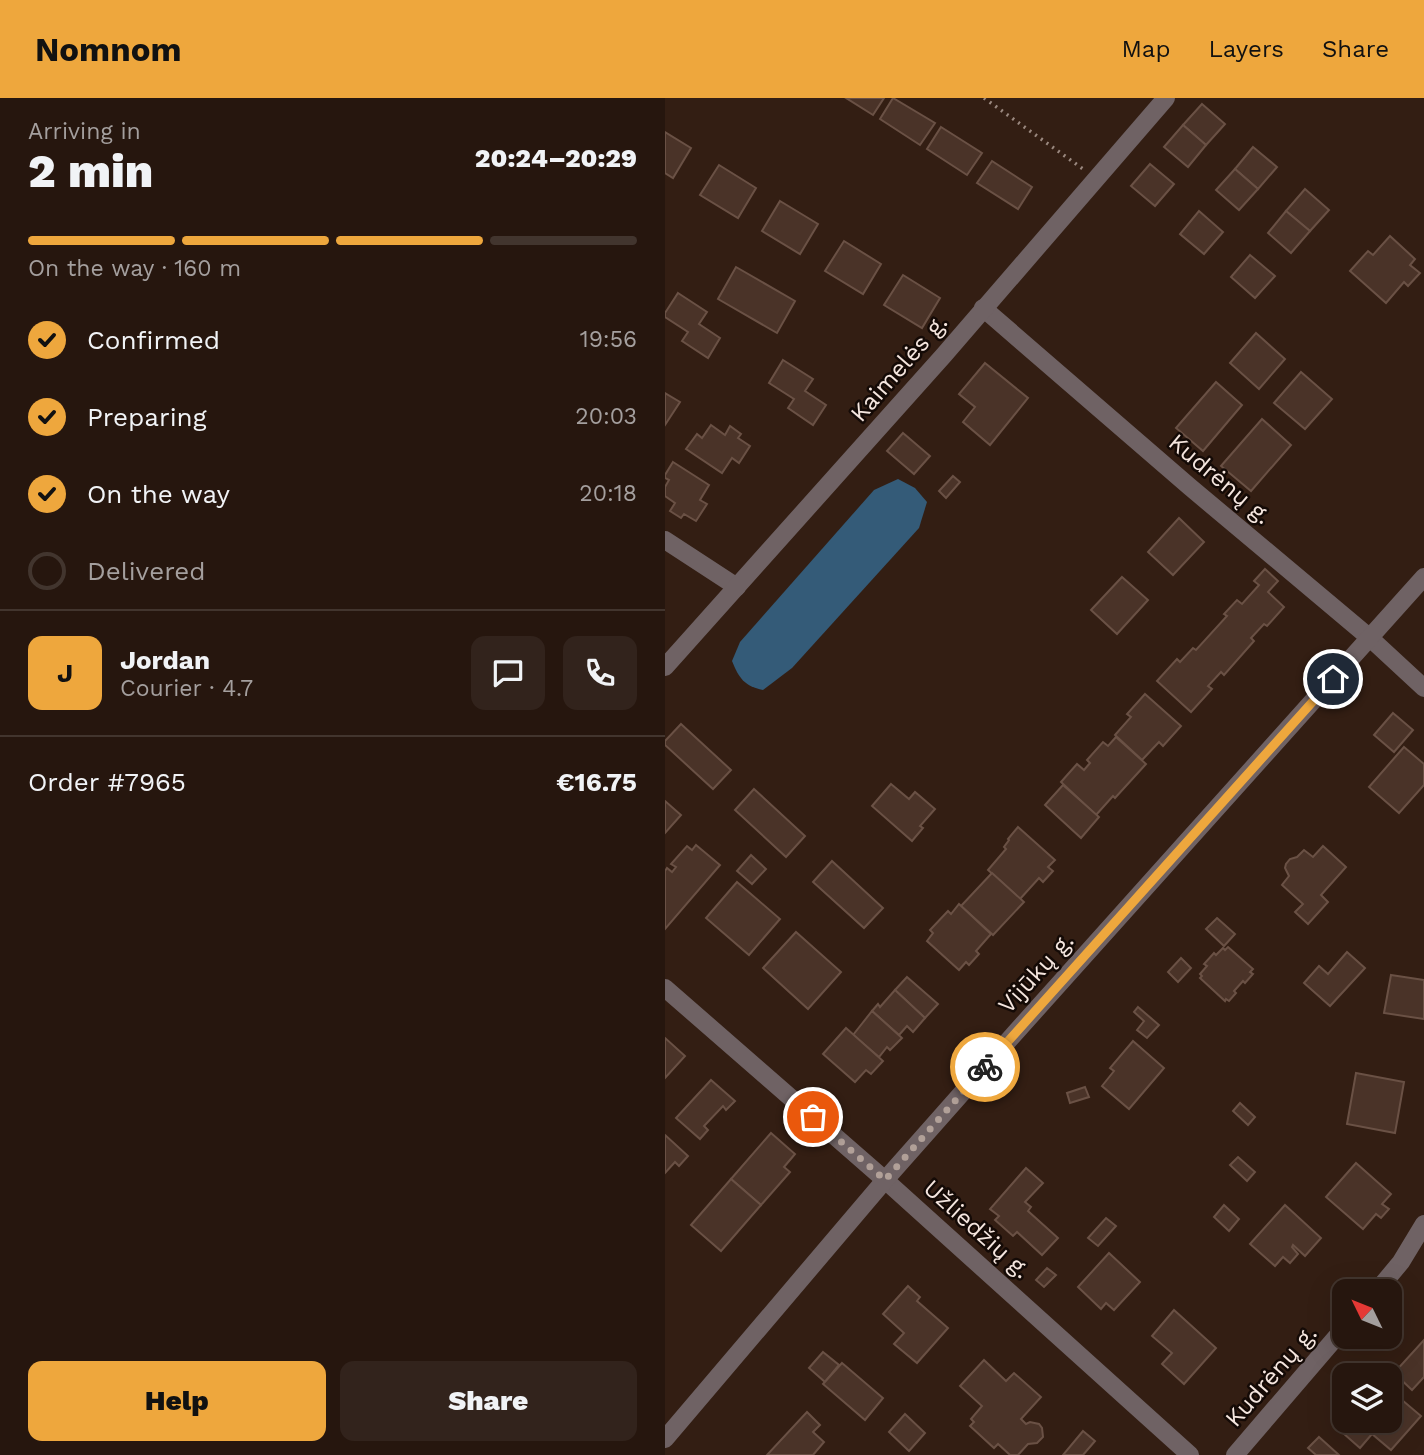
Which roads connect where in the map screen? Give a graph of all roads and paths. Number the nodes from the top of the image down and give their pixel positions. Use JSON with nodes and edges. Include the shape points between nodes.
{"nodes":[{"id":1,"x":984,"y":98,"type":"edge"},
{"id":2,"x":1166,"y":98,"type":"edge"},
{"id":3,"x":1095,"y":179,"type":"junction"},
{"id":4,"x":983,"y":309,"type":"junction"},
{"id":5,"x":665,"y":540,"type":"edge"},
{"id":6,"x":1424,"y":577,"type":"edge"},
{"id":7,"x":737,"y":587,"type":"junction"},
{"id":8,"x":1370,"y":638,"type":"junction"},
{"id":9,"x":665,"y":667,"type":"edge"},
{"id":10,"x":1424,"y":688,"type":"edge"},
{"id":11,"x":665,"y":988,"type":"edge"},
{"id":12,"x":885,"y":1180,"type":"junction"},
{"id":13,"x":1424,"y":1224,"type":"edge"},
{"id":14,"x":1387,"y":1279,"type":"edge"},
{"id":15,"x":1332,"y":1342,"type":"edge"},
{"id":16,"x":665,"y":1439,"type":"edge"},
{"id":17,"x":1189,"y":1455,"type":"edge"},
{"id":18,"x":1235,"y":1455,"type":"edge"}],
"edges":[{"from":1,"to":3,"type":"path"},
{"from":2,"to":3,"type":"street","name":"Kaimelės g."},
{"from":3,"to":4,"type":"street","name":"Kaimelės g."},
{"from":4,"to":7,"type":"street","name":"Kaimelės g."},
{"from":4,"to":8,"type":"street","name":"Kudrėnų g."},
{"from":5,"to":7,"type":"street"},
{"from":6,"to":8,"type":"street","name":"Vijūkų g."},
{"from":7,"to":9,"type":"street","name":"Kaimelės g."},
{"from":8,"to":10,"type":"street","name":"Kudrėnų g."},
{"from":8,"to":12,"type":"street","name":"Vijūkų g."},
{"from":11,"to":12,"type":"street","name":"Užliedžių g."},
{"from":12,"to":16,"type":"street","name":"Vijūkų g."},
{"from":12,"to":17,"type":"street","name":"Užliedžių g."},
{"from":13,"to":14,"type":"street"},
{"from":15,"to":18,"type":"street","name":"Kudrėnų g."}]}
